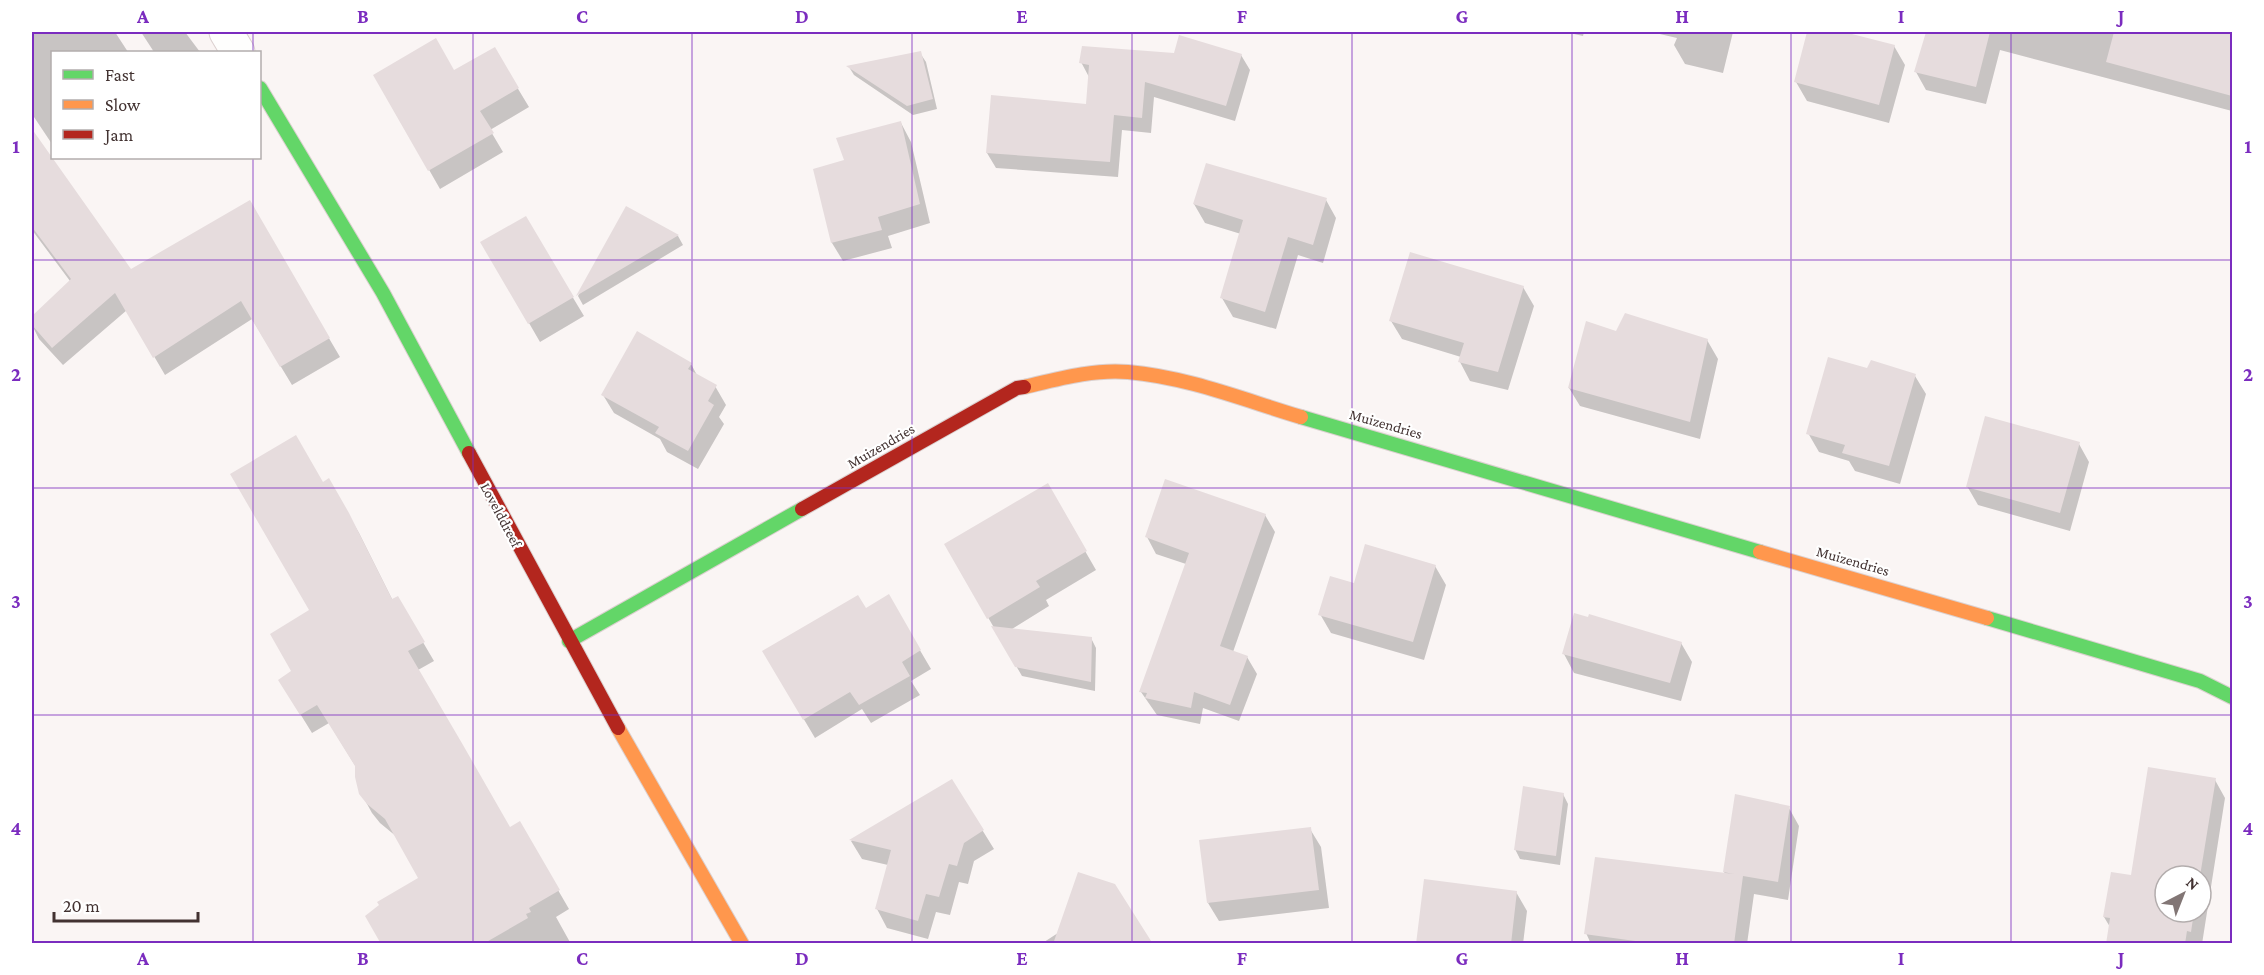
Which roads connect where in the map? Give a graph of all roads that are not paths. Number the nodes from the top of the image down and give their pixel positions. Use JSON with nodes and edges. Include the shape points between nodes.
{"nodes":[{"id":1,"x":226,"y":32,"type":"edge"},
{"id":2,"x":237,"y":51,"type":"edge"},
{"id":3,"x":261,"y":90,"type":"edge"},
{"id":4,"x":569,"y":641,"type":"junction"},
{"id":5,"x":2232,"y":697,"type":"edge"},
{"id":6,"x":742,"y":944,"type":"edge"}],
"edges":[{"from":1,"to":2,"type":"street"},
{"from":3,"to":4,"type":"street","name":"Lovelddreef","via":[[383,293]]},
{"from":4,"to":5,"type":"street","name":"Muizendries","via":[[1017,388],[1081,374],[1126,372],[1168,378],[1472,466],[2200,681]]},
{"from":4,"to":6,"type":"street","name":"Lovelddreef"}]}
